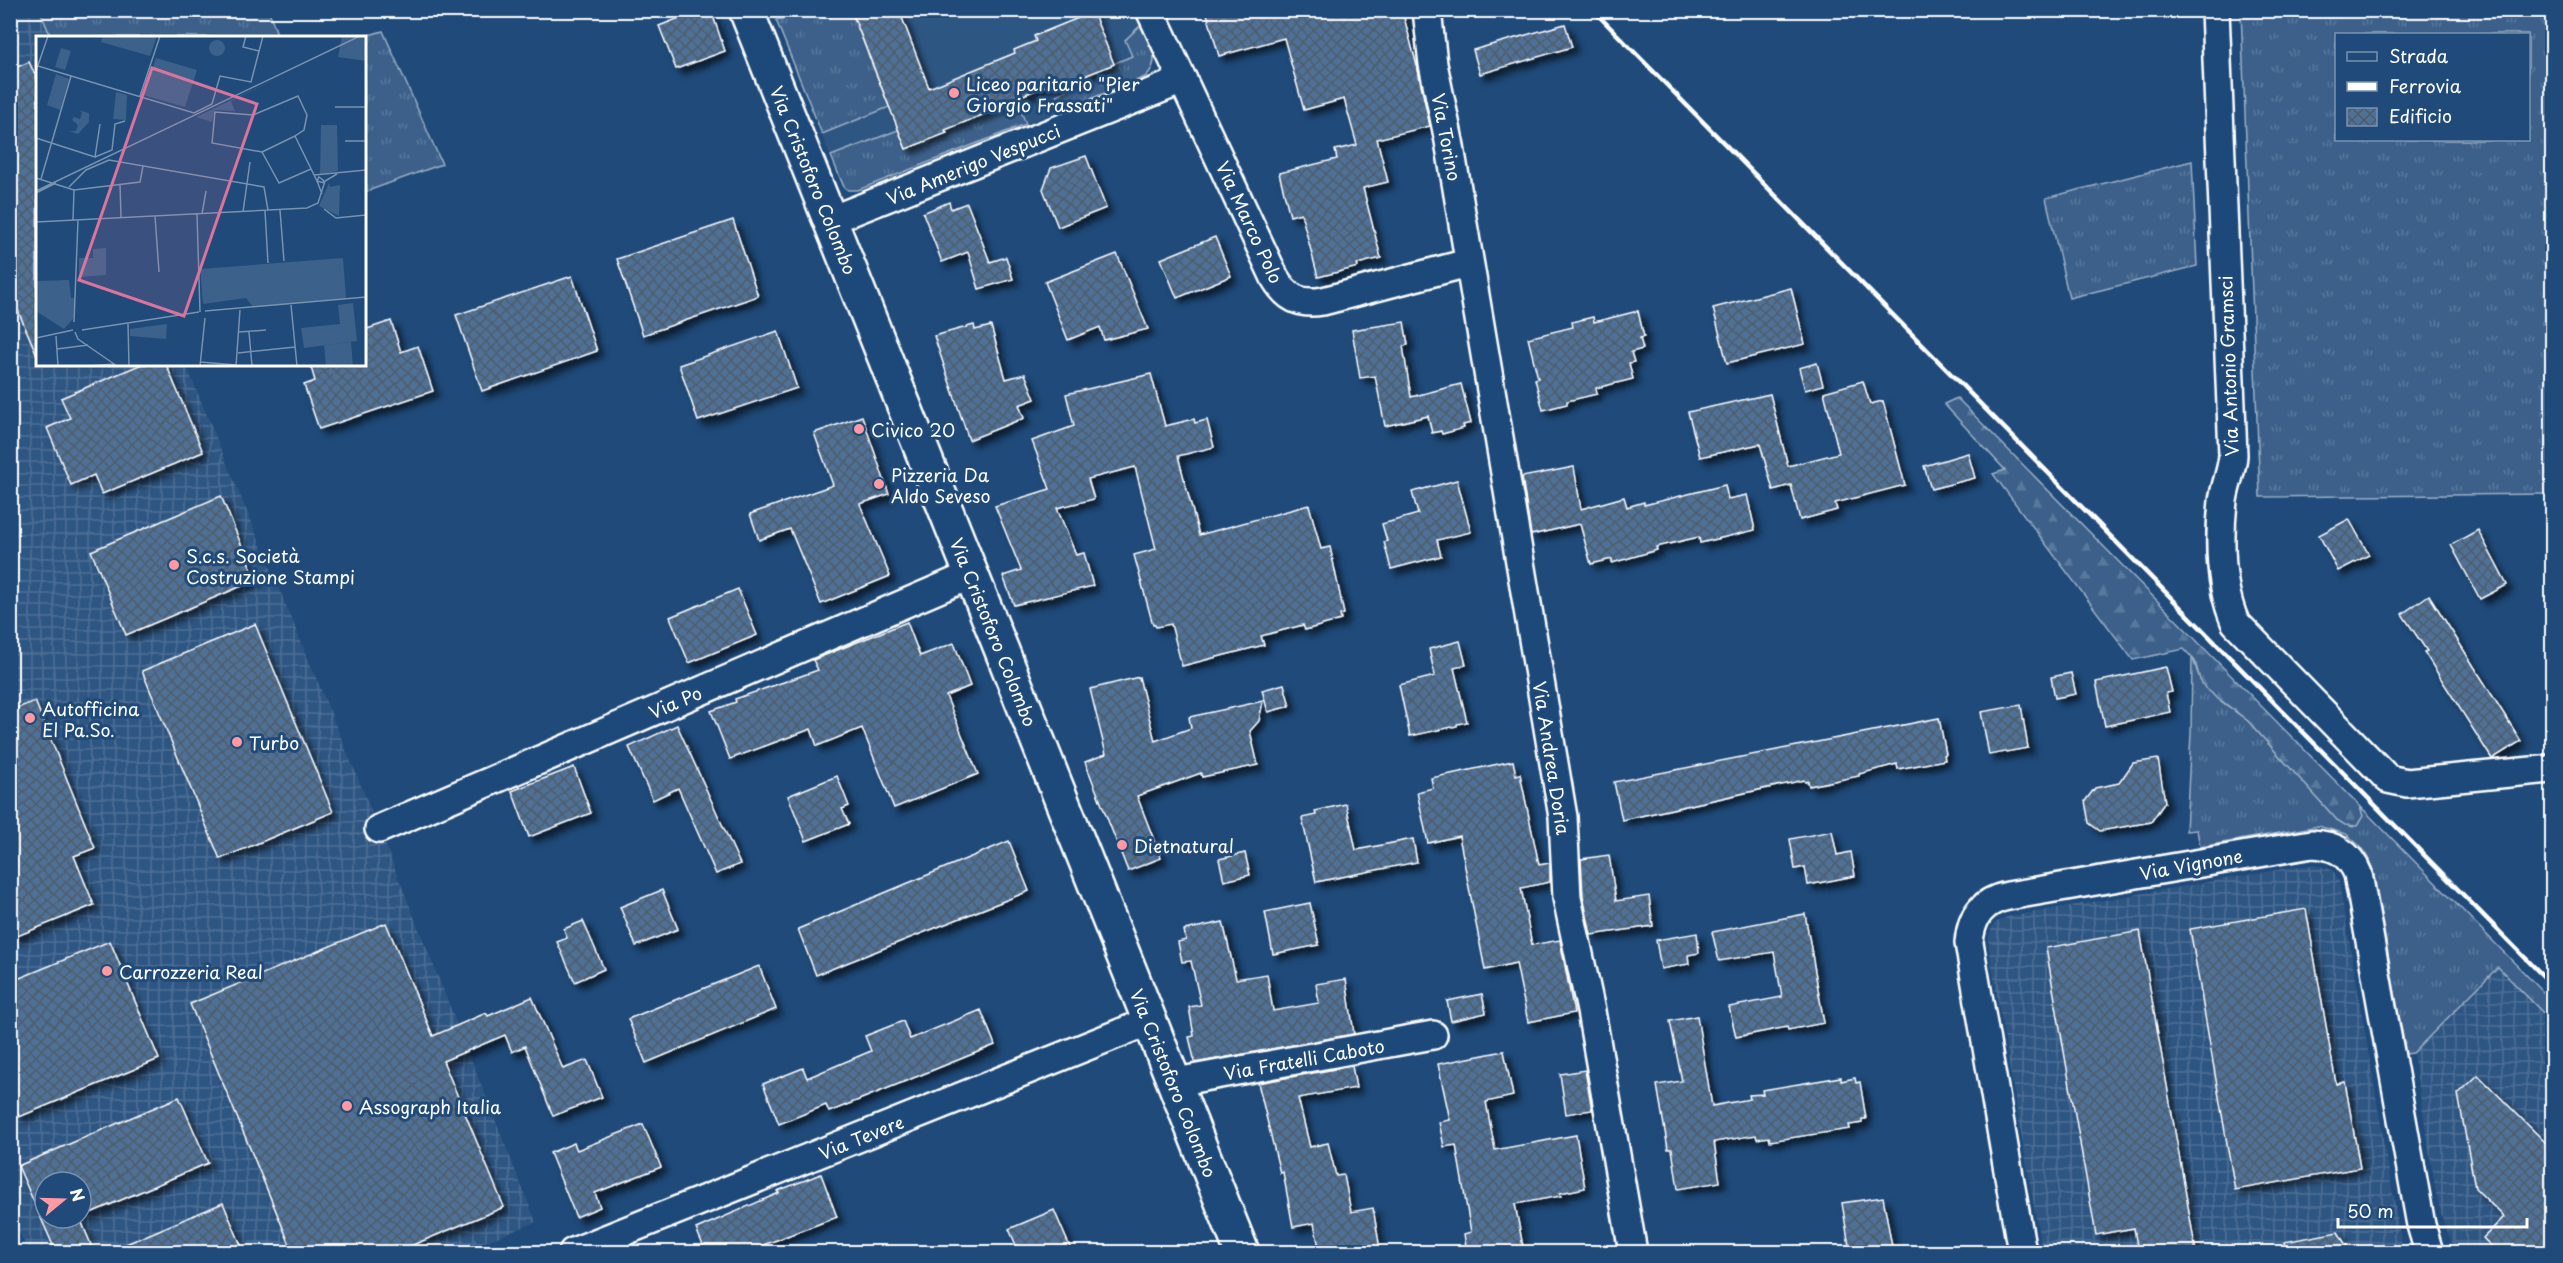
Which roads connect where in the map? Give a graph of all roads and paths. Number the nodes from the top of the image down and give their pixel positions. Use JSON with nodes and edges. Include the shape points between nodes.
{"nodes":[{"id":1,"x":746,"y":10,"type":"edge"},
{"id":2,"x":1150,"y":10,"type":"edge"},
{"id":3,"x":1427,"y":10,"type":"edge"},
{"id":4,"x":2215,"y":10,"type":"edge"},
{"id":5,"x":1183,"y":80,"type":"junction"},
{"id":6,"x":831,"y":220,"type":"junction"},
{"id":7,"x":1468,"y":263,"type":"junction"},
{"id":8,"x":972,"y":575,"type":"junction"},
{"id":9,"x":2553,"y":769,"type":"edge"},
{"id":10,"x":379,"y":829,"type":"dead end"},
{"id":11,"x":1150,"y":1022,"type":"junction"},
{"id":12,"x":1433,"y":1035,"type":"dead end"},
{"id":13,"x":1175,"y":1084,"type":"junction"},
{"id":14,"x":573,"y":1252,"type":"edge"},
{"id":15,"x":1242,"y":1252,"type":"edge"},
{"id":16,"x":1632,"y":1252,"type":"edge"},
{"id":17,"x":2022,"y":1252,"type":"edge"},
{"id":18,"x":2429,"y":1252,"type":"edge"}],
"edges":[{"from":1,"to":6,"type":"street","name":"Via Cristoforo Colombo"},
{"from":2,"to":5,"type":"street","name":"Via Marco Polo"},
{"from":3,"to":7,"type":"street","name":"Via Torino"},
{"from":4,"to":9,"type":"street","name":"Via Antonio Gramsci","via":[[2233,455],[2223,499],[2222,565],[2225,595],[2235,622],[2393,782]]},
{"from":5,"to":6,"type":"street","name":"Via Amerigo Vespucci"},
{"from":5,"to":7,"type":"street","name":"Via Marco Polo","via":[[1275,278],[1290,298],[1302,303],[1323,301]]},
{"from":6,"to":8,"type":"street","name":"Via Cristoforo Colombo"},
{"from":7,"to":16,"type":"street","name":"Via Andrea Doria","via":[[1563,817],[1567,898],[1591,1011]]},
{"from":8,"to":10,"type":"street","name":"Via Po"},
{"from":8,"to":11,"type":"street","name":"Via Cristoforo Colombo"},
{"from":11,"to":13,"type":"street","name":"Via Cristoforo Colombo"},
{"from":11,"to":14,"type":"street","name":"Via Tevere"},
{"from":12,"to":13,"type":"street","name":"Via Fratelli Caboto"},
{"from":13,"to":15,"type":"street","name":"Via Cristoforo Colombo"},
{"from":17,"to":18,"type":"street","name":"Via Vignone","via":[[1969,943],[1970,928],[1977,914],[1986,904],[2008,896],[2312,844],[2335,847],[2353,862],[2358,873]]}]}
